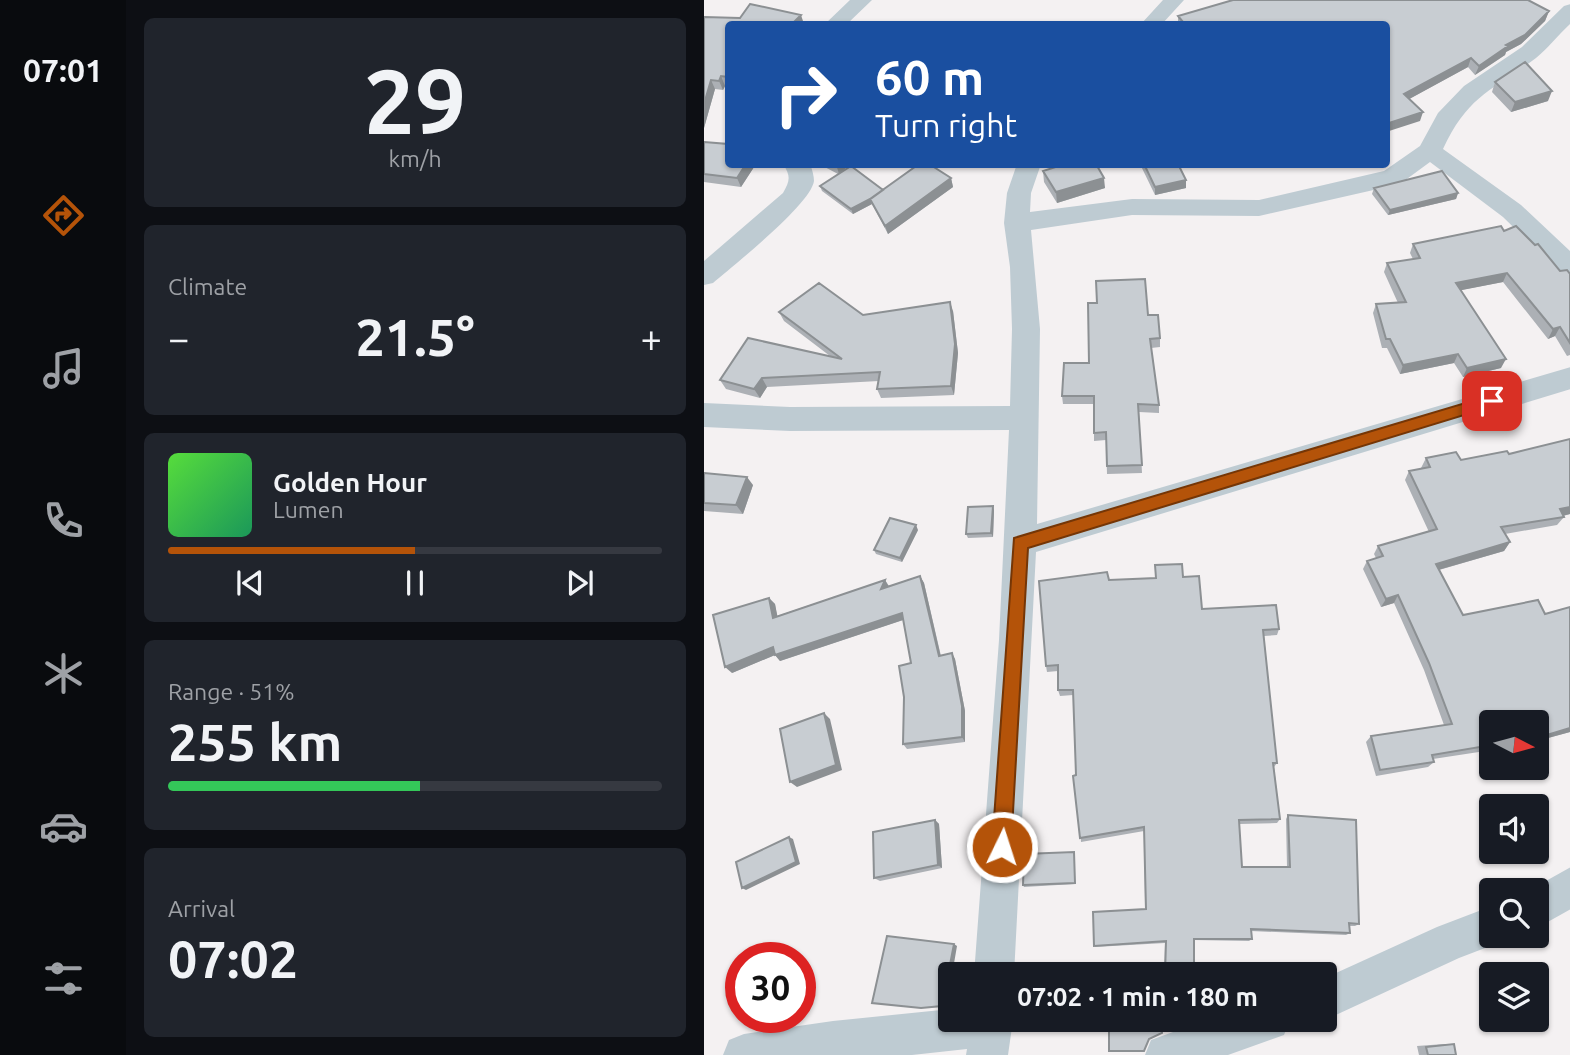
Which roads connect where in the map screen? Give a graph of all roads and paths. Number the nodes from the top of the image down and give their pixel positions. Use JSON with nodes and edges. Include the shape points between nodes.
{"nodes":[{"id":1,"x":862,"y":0,"type":"edge"},
{"id":2,"x":1174,"y":0,"type":"edge"},
{"id":3,"x":1570,"y":10,"type":"edge"},
{"id":4,"x":838,"y":21,"type":"edge"},
{"id":5,"x":1154,"y":21,"type":"edge"},
{"id":6,"x":1430,"y":151,"type":"junction"},
{"id":7,"x":800,"y":168,"type":"edge"},
{"id":8,"x":1028,"y":168,"type":"edge"},
{"id":9,"x":1017,"y":223,"type":"junction"},
{"id":10,"x":1570,"y":268,"type":"edge"},
{"id":11,"x":704,"y":276,"type":"edge"},
{"id":12,"x":1570,"y":378,"type":"edge"},
{"id":13,"x":704,"y":415,"type":"edge"},
{"id":14,"x":1023,"y":418,"type":"junction"},
{"id":15,"x":1020,"y":543,"type":"junction"},
{"id":16,"x":1570,"y":886,"type":"edge"},
{"id":17,"x":1549,"y":900,"type":"edge"},
{"id":18,"x":1479,"y":931,"type":"edge"},
{"id":19,"x":995,"y":962,"type":"edge"},
{"id":20,"x":1337,"y":993,"type":"edge"},
{"id":21,"x":1234,"y":1032,"type":"edge"},
{"id":22,"x":990,"y":1034,"type":"edge"},
{"id":23,"x":744,"y":1055,"type":"edge"},
{"id":24,"x":1166,"y":1055,"type":"edge"}],
"edges":[{"from":1,"to":4,"type":"street"},
{"from":2,"to":5,"type":"street"},
{"from":3,"to":6,"type":"street","via":[[1530,52],[1472,92],[1447,118]]},
{"from":6,"to":9,"type":"street","via":[[1391,177],[1259,208],[1132,207]]},
{"from":6,"to":10,"type":"street","via":[[1511,211]]},
{"from":7,"to":11,"type":"street","via":[[802,182],[792,199]]},
{"from":8,"to":9,"type":"street","via":[[1019,193]]},
{"from":9,"to":14,"type":"street","via":[[1026,329]]},
{"from":12,"to":15,"type":"street"},
{"from":13,"to":14,"type":"street"},
{"from":14,"to":15,"type":"street"},
{"from":15,"to":19,"type":"street"},
{"from":16,"to":17,"type":"street"},
{"from":18,"to":20,"type":"street"},
{"from":21,"to":24,"type":"street"},
{"from":22,"to":23,"type":"street","via":[[833,1042]]}]}
